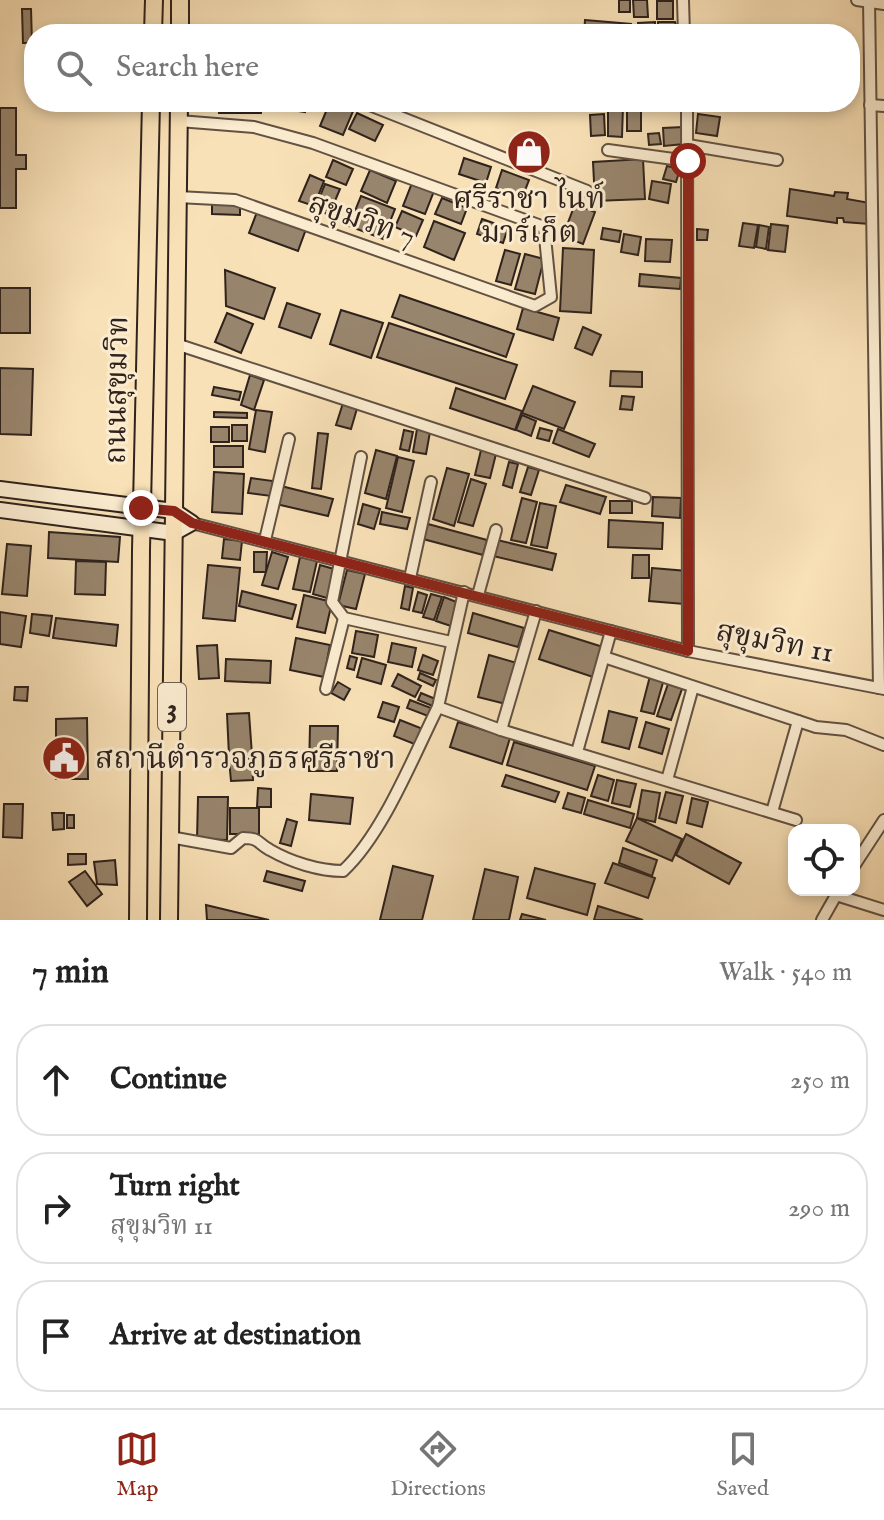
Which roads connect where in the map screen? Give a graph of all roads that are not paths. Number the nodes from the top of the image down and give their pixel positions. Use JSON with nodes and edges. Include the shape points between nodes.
{"nodes":[{"id":1,"x":154,"y":0,"type":"edge"},
{"id":2,"x":180,"y":0,"type":"edge"},
{"id":3,"x":683,"y":0,"type":"edge"},
{"id":4,"x":857,"y":0,"type":"edge"},
{"id":5,"x":869,"y":1,"type":"edge"},
{"id":6,"x":884,"y":4,"type":"edge"},
{"id":7,"x":153,"y":24,"type":"edge"},
{"id":8,"x":182,"y":24,"type":"edge"},
{"id":9,"x":684,"y":24,"type":"edge"},
{"id":10,"x":870,"y":105,"type":"junction"},
{"id":11,"x":884,"y":106,"type":"edge"},
{"id":12,"x":151,"y":112,"type":"edge"},
{"id":13,"x":179,"y":112,"type":"edge"},
{"id":14,"x":387,"y":112,"type":"edge"},
{"id":15,"x":687,"y":112,"type":"edge"},
{"id":16,"x":179,"y":121,"type":"junction"},
{"id":17,"x":688,"y":145,"type":"junction"},
{"id":18,"x":608,"y":150,"type":"dead end"},
{"id":19,"x":777,"y":160,"type":"dead end"},
{"id":20,"x":688,"y":161,"type":"junction"},
{"id":21,"x":587,"y":191,"type":"dead end"},
{"id":22,"x":178,"y":197,"type":"junction"},
{"id":23,"x":176,"y":344,"type":"junction"},
{"id":24,"x":289,"y":439,"type":"dead end"},
{"id":25,"x":361,"y":457,"type":"dead end"},
{"id":26,"x":431,"y":482,"type":"dead end"},
{"id":27,"x":0,"y":489,"type":"edge"},
{"id":28,"x":645,"y":498,"type":"dead end"},
{"id":29,"x":141,"y":508,"type":"junction"},
{"id":30,"x":0,"y":510,"type":"edge"},
{"id":31,"x":174,"y":511,"type":"junction"},
{"id":32,"x":192,"y":523,"type":"junction"},
{"id":33,"x":141,"y":530,"type":"junction"},
{"id":34,"x":496,"y":530,"type":"dead end"},
{"id":35,"x":174,"y":533,"type":"junction"},
{"id":36,"x":265,"y":540,"type":"junction"},
{"id":37,"x":340,"y":560,"type":"junction"},
{"id":38,"x":881,"y":575,"type":"edge"},
{"id":39,"x":410,"y":578,"type":"junction"},
{"id":40,"x":464,"y":592,"type":"junction"},
{"id":41,"x":478,"y":595,"type":"junction"},
{"id":42,"x":536,"y":611,"type":"junction"},
{"id":43,"x":344,"y":618,"type":"junction"},
{"id":44,"x":611,"y":631,"type":"junction"},
{"id":45,"x":451,"y":642,"type":"junction"},
{"id":46,"x":688,"y":651,"type":"junction"},
{"id":47,"x":604,"y":657,"type":"junction"},
{"id":48,"x":693,"y":687,"type":"junction"},
{"id":49,"x":882,"y":688,"type":"edge"},
{"id":50,"x":326,"y":689,"type":"dead end"},
{"id":51,"x":438,"y":707,"type":"junction"},
{"id":52,"x":798,"y":721,"type":"junction"},
{"id":53,"x":501,"y":730,"type":"junction"},
{"id":54,"x":884,"y":745,"type":"edge"},
{"id":55,"x":577,"y":752,"type":"junction"},
{"id":56,"x":667,"y":780,"type":"junction"},
{"id":57,"x":772,"y":812,"type":"junction"},
{"id":58,"x":796,"y":820,"type":"dead end"},
{"id":59,"x":884,"y":820,"type":"edge"},
{"id":60,"x":879,"y":835,"type":"edge"},
{"id":61,"x":170,"y":837,"type":"junction"},
{"id":62,"x":860,"y":859,"type":"edge"},
{"id":63,"x":836,"y":896,"type":"edge"},
{"id":64,"x":848,"y":896,"type":"edge"},
{"id":65,"x":884,"y":910,"type":"edge"},
{"id":66,"x":138,"y":920,"type":"edge"},
{"id":67,"x":169,"y":920,"type":"edge"},
{"id":68,"x":822,"y":920,"type":"edge"}],
"edges":[{"from":1,"to":7,"type":"highway"},
{"from":2,"to":8,"type":"highway"},
{"from":3,"to":9,"type":"street"},
{"from":4,"to":5,"type":"street"},
{"from":5,"to":6,"type":"street"},
{"from":5,"to":10,"type":"street"},
{"from":10,"to":11,"type":"street"},
{"from":10,"to":38,"type":"street"},
{"from":12,"to":29,"type":"highway","name":"ถนนสุขุมวิท","number":"3"},
{"from":13,"to":16,"type":"highway","name":"ถนนสุขุมวิท","number":"3"},
{"from":14,"to":21,"type":"street"},
{"from":15,"to":17,"type":"street"},
{"from":16,"to":22,"type":"highway","name":"ถนนสุขุมวิท","number":"3"},
{"from":16,"to":22,"type":"street","name":"สุขุมวิท 7","via":[[254,127],[313,143],[544,227],[551,297],[535,306],[235,200]]},
{"from":17,"to":19,"type":"street"},
{"from":17,"to":20,"type":"street"},
{"from":18,"to":20,"type":"street"},
{"from":20,"to":46,"type":"street"},
{"from":22,"to":23,"type":"highway","name":"ถนนสุขุมวิท","number":"3"},
{"from":23,"to":28,"type":"street"},
{"from":23,"to":31,"type":"highway","name":"ถนนสุขุมวิท","number":"3"},
{"from":24,"to":36,"type":"street"},
{"from":25,"to":37,"type":"street"},
{"from":26,"to":39,"type":"street"},
{"from":27,"to":29,"type":"main road","name":"สุขุมวิท 11"},
{"from":29,"to":31,"type":"main road","name":"สุขุมวิท 11"},
{"from":29,"to":33,"type":"highway","name":"ถนนสุขุมวิท","number":"3"},
{"from":30,"to":33,"type":"main road"},
{"from":31,"to":32,"type":"main road","name":"สุขุมวิท 11"},
{"from":31,"to":35,"type":"highway","name":"ถนนสุขุมวิท","number":"3"},
{"from":32,"to":35,"type":"main road"},
{"from":32,"to":36,"type":"street","name":"สุขุมวิท 11"},
{"from":33,"to":35,"type":"main road"},
{"from":33,"to":66,"type":"highway","name":"ถนนสุขุมวิท","number":"3"},
{"from":34,"to":41,"type":"street"},
{"from":35,"to":61,"type":"highway","name":"ถนนสุขุมวิท","number":"3"},
{"from":36,"to":37,"type":"street","name":"สุขุมวิท 11"},
{"from":37,"to":39,"type":"street","name":"สุขุมวิท 11"},
{"from":37,"to":43,"type":"street","via":[[332,602]]},
{"from":38,"to":49,"type":"street"},
{"from":39,"to":40,"type":"street","name":"สุขุมวิท 11"},
{"from":40,"to":41,"type":"street","name":"สุขุมวิท 11"},
{"from":40,"to":45,"type":"street"},
{"from":41,"to":42,"type":"street","name":"สุขุมวิท 11"},
{"from":42,"to":44,"type":"street","name":"สุขุมวิท 11"},
{"from":42,"to":53,"type":"street"},
{"from":43,"to":45,"type":"street"},
{"from":43,"to":50,"type":"street"},
{"from":44,"to":46,"type":"street","name":"สุขุมวิท 11"},
{"from":44,"to":47,"type":"street"},
{"from":45,"to":51,"type":"street"},
{"from":46,"to":49,"type":"street","name":"สุขุมวิท 11"},
{"from":47,"to":48,"type":"street"},
{"from":47,"to":55,"type":"street"},
{"from":48,"to":52,"type":"street"},
{"from":48,"to":56,"type":"street"},
{"from":51,"to":53,"type":"street"},
{"from":51,"to":61,"type":"street","via":[[384,814],[358,857],[343,871],[324,871],[270,850],[255,838],[243,838],[231,848]]},
{"from":52,"to":54,"type":"street","via":[[846,730]]},
{"from":52,"to":57,"type":"street"},
{"from":53,"to":55,"type":"street"},
{"from":55,"to":56,"type":"street"},
{"from":56,"to":57,"type":"street"},
{"from":57,"to":58,"type":"street"},
{"from":59,"to":60,"type":"street"},
{"from":60,"to":62,"type":"street"},
{"from":61,"to":67,"type":"highway","name":"ถนนสุขุมวิท","number":"3"},
{"from":63,"to":68,"type":"street"},
{"from":64,"to":65,"type":"street"}]}
